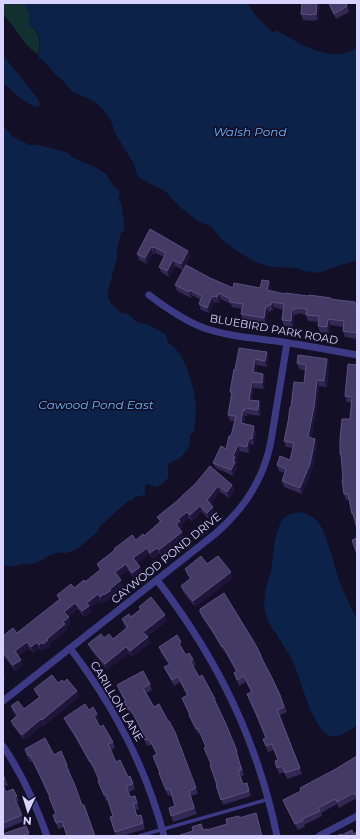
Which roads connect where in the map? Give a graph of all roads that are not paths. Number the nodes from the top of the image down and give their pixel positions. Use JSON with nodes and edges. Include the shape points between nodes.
{"nodes":[{"id":1,"x":149,"y":295,"type":"dead end"},
{"id":2,"x":287,"y":343,"type":"junction"},
{"id":3,"x":357,"y":355,"type":"edge"},
{"id":4,"x":157,"y":580,"type":"junction"},
{"id":5,"x":70,"y":648,"type":"junction"},
{"id":6,"x":3,"y":701,"type":"edge"},
{"id":7,"x":3,"y":746,"type":"edge"},
{"id":8,"x":268,"y":799,"type":"junction"},
{"id":9,"x":357,"y":816,"type":"edge"},
{"id":10,"x":163,"y":833,"type":"edge"},
{"id":11,"x":47,"y":836,"type":"edge"},
{"id":12,"x":139,"y":836,"type":"edge"},
{"id":13,"x":277,"y":836,"type":"edge"},
{"id":14,"x":319,"y":836,"type":"edge"}],
"edges":[{"from":1,"to":2,"type":"street","name":"BLUEBIRD PARK ROAD","via":[[171,311],[203,328],[229,335]]},
{"from":2,"to":3,"type":"street","name":"BLUEBIRD PARK ROAD"},
{"from":2,"to":4,"type":"street","name":"CAYWOOD POND DRIVE","via":[[270,449],[254,488],[227,523]]},
{"from":4,"to":5,"type":"street","name":"CAYWOOD POND DRIVE"},
{"from":4,"to":8,"type":"street","via":[[204,647],[227,690],[247,734]]},
{"from":5,"to":6,"type":"street","name":"CAYWOOD POND DRIVE"},
{"from":5,"to":10,"type":"street","name":"CARILLON LANE","via":[[97,685],[126,736],[149,788]]},
{"from":7,"to":11,"type":"street","via":[[26,784]]},
{"from":8,"to":10,"type":"lane"},
{"from":8,"to":13,"type":"street"},
{"from":9,"to":14,"type":"street"},
{"from":10,"to":12,"type":"lane"}]}
